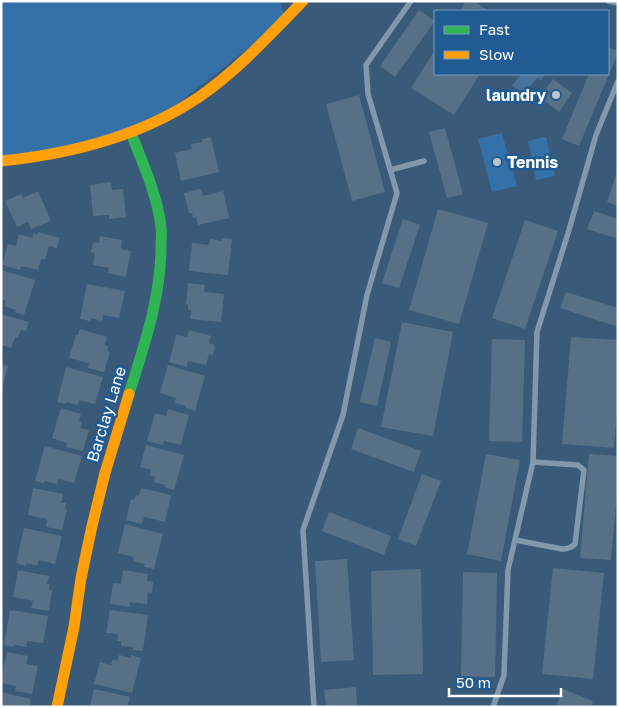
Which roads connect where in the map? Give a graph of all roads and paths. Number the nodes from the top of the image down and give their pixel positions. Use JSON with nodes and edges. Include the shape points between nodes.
{"nodes":[{"id":1,"x":303,"y":1,"type":"edge"},
{"id":2,"x":410,"y":1,"type":"edge"},
{"id":3,"x":608,"y":1,"type":"edge"},
{"id":4,"x":618,"y":3,"type":"edge"},
{"id":5,"x":618,"y":81,"type":"edge"},
{"id":6,"x":131,"y":133,"type":"junction"},
{"id":7,"x":1,"y":161,"type":"edge"},
{"id":8,"x":424,"y":161,"type":"dead end"},
{"id":9,"x":390,"y":170,"type":"junction"},
{"id":10,"x":532,"y":462,"type":"junction"},
{"id":11,"x":515,"y":540,"type":"junction"},
{"id":12,"x":57,"y":707,"type":"edge"},
{"id":13,"x":314,"y":707,"type":"edge"},
{"id":14,"x":493,"y":707,"type":"edge"}],
"edges":[{"from":1,"to":6,"type":"street","via":[[225,76],[199,96]]},
{"from":2,"to":9,"type":"lane","via":[[366,65],[368,94]]},
{"from":3,"to":4,"type":"lane"},
{"from":5,"to":10,"type":"lane","via":[[596,135],[536,332]]},
{"from":6,"to":7,"type":"street","via":[[70,152]]},
{"from":6,"to":12,"type":"street","name":"Barclay Lane","via":[[153,189],[161,228],[161,260],[147,335],[94,517]]},
{"from":8,"to":9,"type":"lane"},
{"from":9,"to":13,"type":"lane","via":[[396,193],[367,295],[343,415],[303,530]]},
{"from":10,"to":11,"type":"lane"},
{"from":10,"to":11,"type":"lane","via":[[578,466],[584,470],[575,544],[562,549]]},
{"from":11,"to":14,"type":"lane","via":[[508,570],[504,674]]}]}
